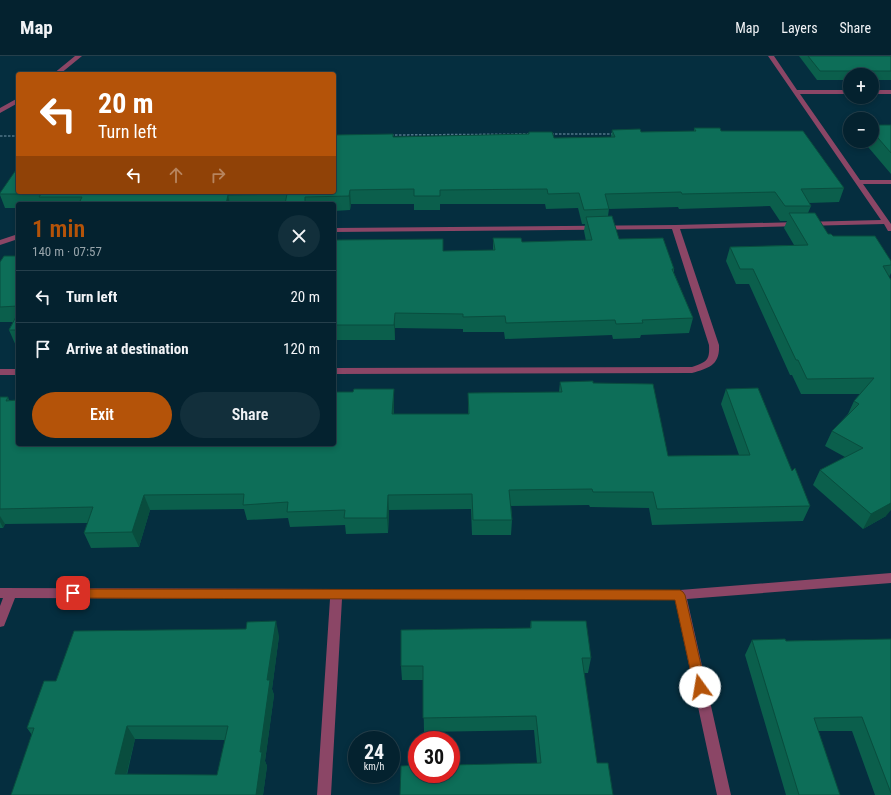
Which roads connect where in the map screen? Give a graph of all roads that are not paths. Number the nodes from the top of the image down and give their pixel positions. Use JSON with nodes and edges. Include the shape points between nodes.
{"nodes":[{"id":1,"x":79,"y":56,"type":"edge"},
{"id":2,"x":771,"y":56,"type":"edge"},
{"id":3,"x":59,"y":72,"type":"edge"},
{"id":4,"x":796,"y":92,"type":"junction"},
{"id":5,"x":843,"y":92,"type":"edge"},
{"id":6,"x":879,"y":92,"type":"edge"},
{"id":7,"x":891,"y":92,"type":"edge"},
{"id":8,"x":16,"y":101,"type":"edge"},
{"id":9,"x":0,"y":111,"type":"edge"},
{"id":10,"x":858,"y":182,"type":"junction"},
{"id":11,"x":891,"y":182,"type":"edge"},
{"id":12,"x":886,"y":222,"type":"junction"},
{"id":13,"x":675,"y":228,"type":"junction"},
{"id":14,"x":891,"y":229,"type":"edge"},
{"id":15,"x":336,"y":230,"type":"edge"},
{"id":16,"x":16,"y":237,"type":"edge"},
{"id":17,"x":0,"y":243,"type":"edge"},
{"id":18,"x":336,"y":371,"type":"edge"},
{"id":19,"x":0,"y":372,"type":"edge"},
{"id":20,"x":16,"y":372,"type":"edge"},
{"id":21,"x":891,"y":578,"type":"edge"},
{"id":22,"x":6,"y":593,"type":"edge"},
{"id":23,"x":336,"y":594,"type":"junction"},
{"id":24,"x":680,"y":595,"type":"junction"},
{"id":25,"x":0,"y":622,"type":"edge"},
{"id":26,"x":324,"y":795,"type":"edge"},
{"id":27,"x":724,"y":795,"type":"edge"}],
"edges":[{"from":1,"to":3,"type":"street"},
{"from":2,"to":4,"type":"street"},
{"from":4,"to":5,"type":"street"},
{"from":4,"to":10,"type":"street"},
{"from":6,"to":7,"type":"street"},
{"from":8,"to":9,"type":"street"},
{"from":10,"to":11,"type":"street"},
{"from":10,"to":12,"type":"street"},
{"from":12,"to":13,"type":"street"},
{"from":12,"to":14,"type":"street"},
{"from":13,"to":15,"type":"street"},
{"from":13,"to":18,"type":"street","via":[[714,345],[715,355],[704,367],[692,370]]},
{"from":16,"to":17,"type":"street"},
{"from":19,"to":20,"type":"street"},
{"from":21,"to":24,"type":"street"},
{"from":22,"to":23,"type":"street"},
{"from":22,"to":25,"type":"street"},
{"from":23,"to":24,"type":"street"},
{"from":23,"to":26,"type":"street"},
{"from":24,"to":27,"type":"street"}]}
